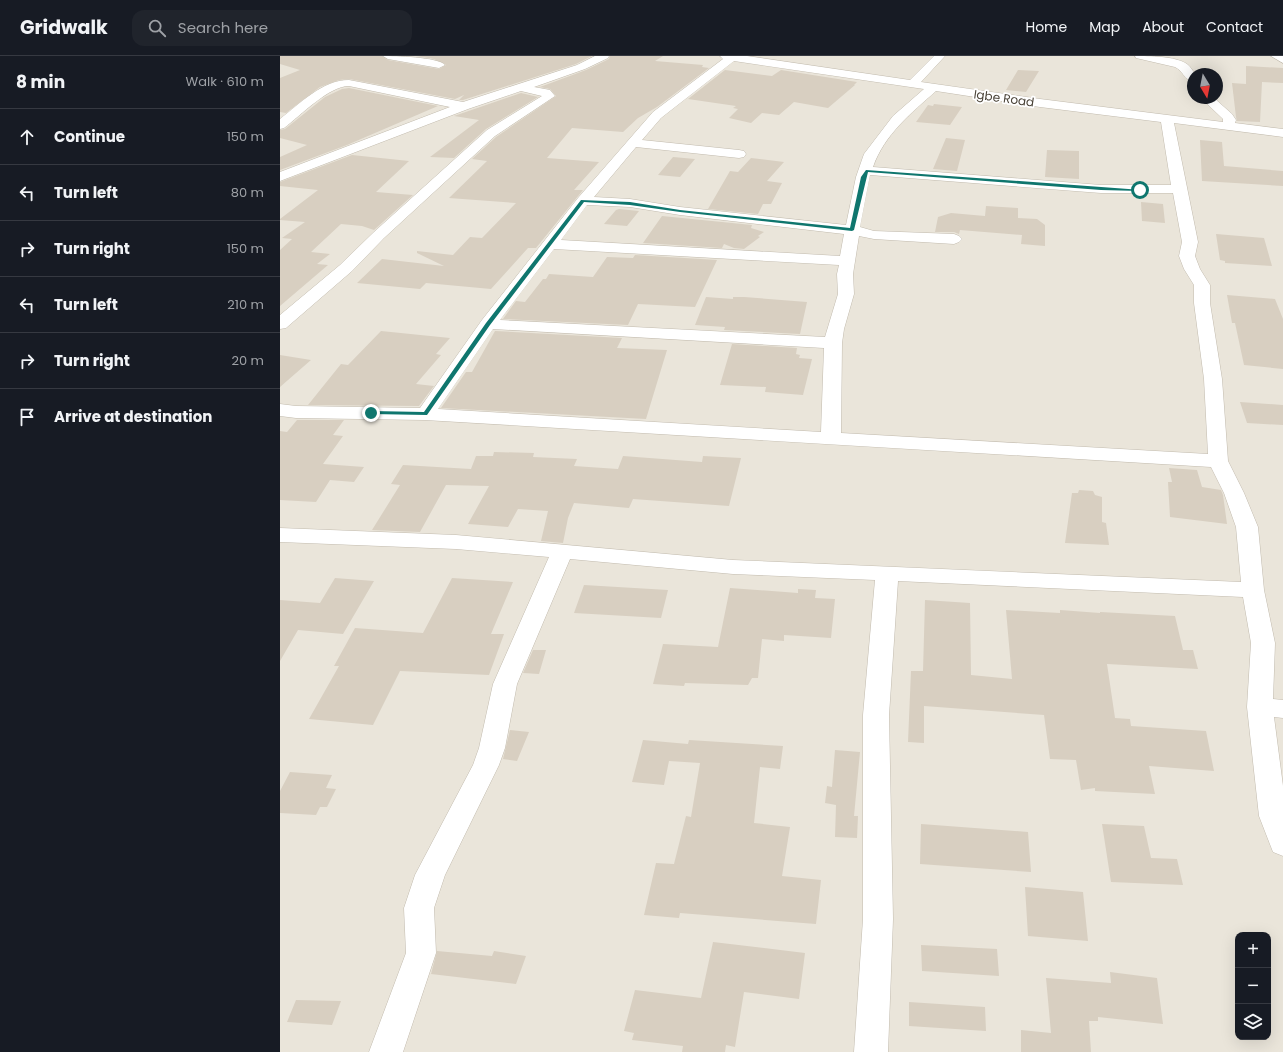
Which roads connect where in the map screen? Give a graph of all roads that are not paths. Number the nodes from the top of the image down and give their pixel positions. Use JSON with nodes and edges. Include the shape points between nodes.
{"nodes":[{"id":1,"x":388,"y":56,"type":"edge"},
{"id":2,"x":604,"y":56,"type":"edge"},
{"id":3,"x":728,"y":56,"type":"edge"},
{"id":4,"x":940,"y":56,"type":"edge"},
{"id":5,"x":1140,"y":56,"type":"edge"},
{"id":6,"x":1276,"y":56,"type":"edge"},
{"id":7,"x":1283,"y":60,"type":"edge"},
{"id":8,"x":439,"y":65,"type":"dead end"},
{"id":9,"x":1187,"y":71,"type":"edge"},
{"id":10,"x":912,"y":85,"type":"junction"},
{"id":11,"x":520,"y":87,"type":"junction"},
{"id":12,"x":933,"y":88,"type":"junction"},
{"id":13,"x":1214,"y":104,"type":"edge"},
{"id":14,"x":464,"y":106,"type":"junction"},
{"id":15,"x":1167,"y":120,"type":"junction"},
{"id":16,"x":280,"y":125,"type":"edge"},
{"id":17,"x":1227,"y":127,"type":"junction"},
{"id":18,"x":1283,"y":133,"type":"edge"},
{"id":19,"x":633,"y":143,"type":"junction"},
{"id":20,"x":739,"y":154,"type":"dead end"},
{"id":21,"x":866,"y":171,"type":"junction"},
{"id":22,"x":281,"y":177,"type":"edge"},
{"id":23,"x":1179,"y":189,"type":"junction"},
{"id":24,"x":583,"y":201,"type":"junction"},
{"id":25,"x":852,"y":230,"type":"junction"},
{"id":26,"x":954,"y":239,"type":"dead end"},
{"id":27,"x":549,"y":244,"type":"junction"},
{"id":28,"x":848,"y":260,"type":"junction"},
{"id":29,"x":280,"y":324,"type":"edge"},
{"id":30,"x":488,"y":324,"type":"junction"},
{"id":31,"x":833,"y":343,"type":"junction"},
{"id":32,"x":280,"y":410,"type":"edge"},
{"id":33,"x":425,"y":414,"type":"junction"},
{"id":34,"x":831,"y":438,"type":"junction"},
{"id":35,"x":1218,"y":461,"type":"junction"},
{"id":36,"x":280,"y":535,"type":"edge"},
{"id":37,"x":562,"y":552,"type":"junction"},
{"id":38,"x":887,"y":575,"type":"junction"},
{"id":39,"x":1253,"y":590,"type":"junction"},
{"id":40,"x":1271,"y":708,"type":"edge"},
{"id":41,"x":1283,"y":844,"type":"edge"},
{"id":42,"x":386,"y":1052,"type":"edge"},
{"id":43,"x":871,"y":1052,"type":"edge"}],
"edges":[{"from":1,"to":8,"type":"street"},
{"from":2,"to":11,"type":"street","via":[[581,67]]},
{"from":3,"to":10,"type":"street","name":"Igbe Road"},
{"from":3,"to":19,"type":"street","via":[[657,115]]},
{"from":4,"to":10,"type":"street"},
{"from":5,"to":9,"type":"street","via":[[1178,64]]},
{"from":6,"to":7,"type":"street"},
{"from":10,"to":12,"type":"street","name":"Igbe Road"},
{"from":11,"to":14,"type":"street"},
{"from":11,"to":29,"type":"street","via":[[546,93],[548,96],[492,133],[346,268]]},
{"from":12,"to":15,"type":"street","name":"Igbe Road"},
{"from":12,"to":21,"type":"street","via":[[897,119],[871,154]]},
{"from":13,"to":17,"type":"street","via":[[1230,120]]},
{"from":14,"to":16,"type":"street","via":[[339,83],[327,89]]},
{"from":14,"to":22,"type":"street"},
{"from":15,"to":17,"type":"street","name":"Igbe Road"},
{"from":15,"to":23,"type":"street"},
{"from":17,"to":18,"type":"street","name":"Igbe Road"},
{"from":19,"to":20,"type":"street"},
{"from":19,"to":24,"type":"street"},
{"from":21,"to":23,"type":"street","via":[[1101,189]]},
{"from":21,"to":25,"type":"street"},
{"from":23,"to":35,"type":"street","via":[[1190,242],[1187,256],[1202,285],[1202,303],[1213,378]]},
{"from":24,"to":25,"type":"street","via":[[630,203]]},
{"from":24,"to":27,"type":"street"},
{"from":25,"to":26,"type":"street","via":[[874,235]]},
{"from":25,"to":28,"type":"street"},
{"from":27,"to":28,"type":"street"},
{"from":27,"to":30,"type":"street"},
{"from":28,"to":31,"type":"street","via":[[846,294]]},
{"from":30,"to":31,"type":"street"},
{"from":30,"to":33,"type":"street"},
{"from":31,"to":34,"type":"street"},
{"from":32,"to":33,"type":"street"},
{"from":33,"to":34,"type":"street"},
{"from":34,"to":35,"type":"street"},
{"from":35,"to":39,"type":"street","via":[[1247,527]]},
{"from":36,"to":37,"type":"street","via":[[456,542]]},
{"from":37,"to":38,"type":"street","via":[[733,567]]},
{"from":37,"to":42,"type":"street","via":[[505,684],[486,765],[430,875],[419,908],[421,953]]},
{"from":38,"to":39,"type":"street"},
{"from":38,"to":43,"type":"street","via":[[876,715],[878,919]]},
{"from":39,"to":40,"type":"street"},
{"from":40,"to":41,"type":"street","via":[[1273,816]]}]}
